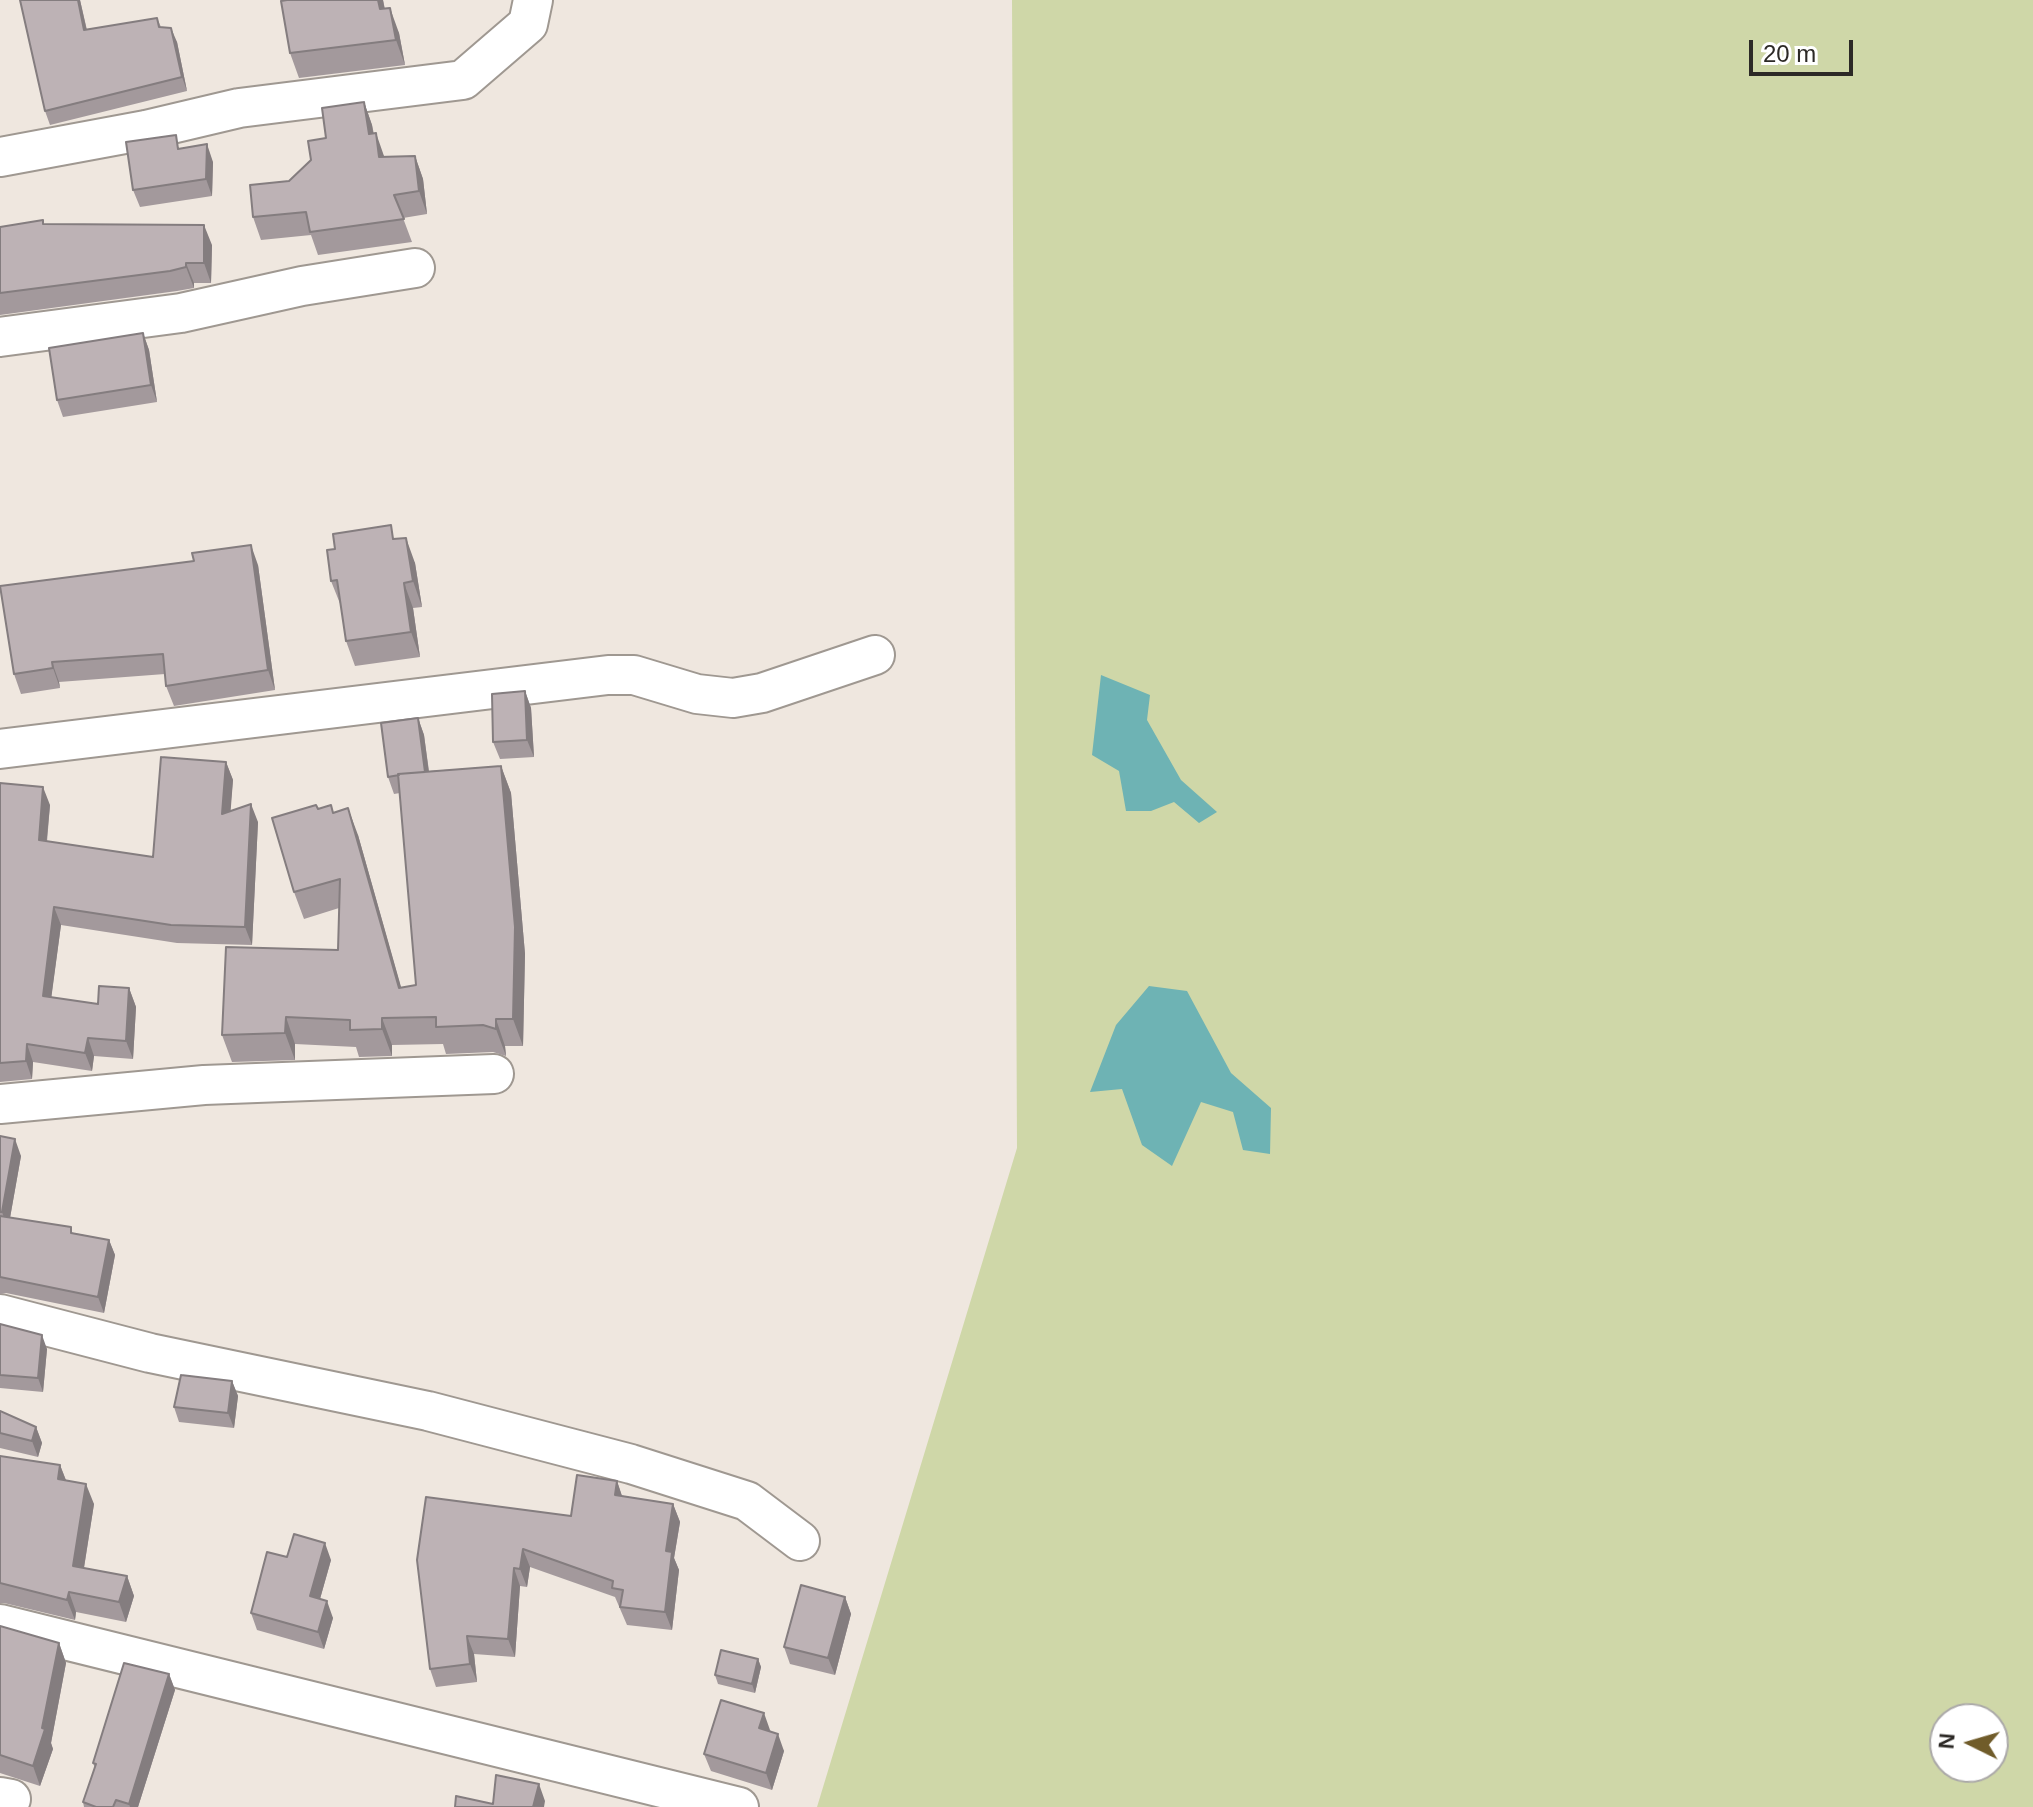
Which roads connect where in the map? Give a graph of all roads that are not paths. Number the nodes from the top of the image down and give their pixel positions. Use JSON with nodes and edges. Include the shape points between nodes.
{"nodes":[{"id":1,"x":533,"y":0,"type":"edge"},
{"id":2,"x":0,"y":157,"type":"edge"},
{"id":3,"x":415,"y":268,"type":"dead end"},
{"id":4,"x":0,"y":337,"type":"edge"},
{"id":5,"x":875,"y":655,"type":"dead end"},
{"id":6,"x":0,"y":749,"type":"edge"},
{"id":7,"x":494,"y":1074,"type":"dead end"},
{"id":8,"x":0,"y":1104,"type":"edge"},
{"id":9,"x":0,"y":1314,"type":"edge"},
{"id":10,"x":800,"y":1541,"type":"dead end"},
{"id":11,"x":0,"y":1624,"type":"edge"},
{"id":12,"x":739,"y":1807,"type":"edge"}],
"edges":[{"from":1,"to":2,"type":"street","via":[[528,24],[463,80],[239,108]]},
{"from":3,"to":4,"type":"street","via":[[181,313]]},
{"from":5,"to":6,"type":"street","via":[[733,698],[697,694],[634,675],[608,675]]},
{"from":7,"to":8,"type":"street","via":[[204,1085]]},
{"from":9,"to":10,"type":"street","via":[[150,1353],[428,1411],[631,1464],[747,1501]]},
{"from":11,"to":12,"type":"street"}]}
